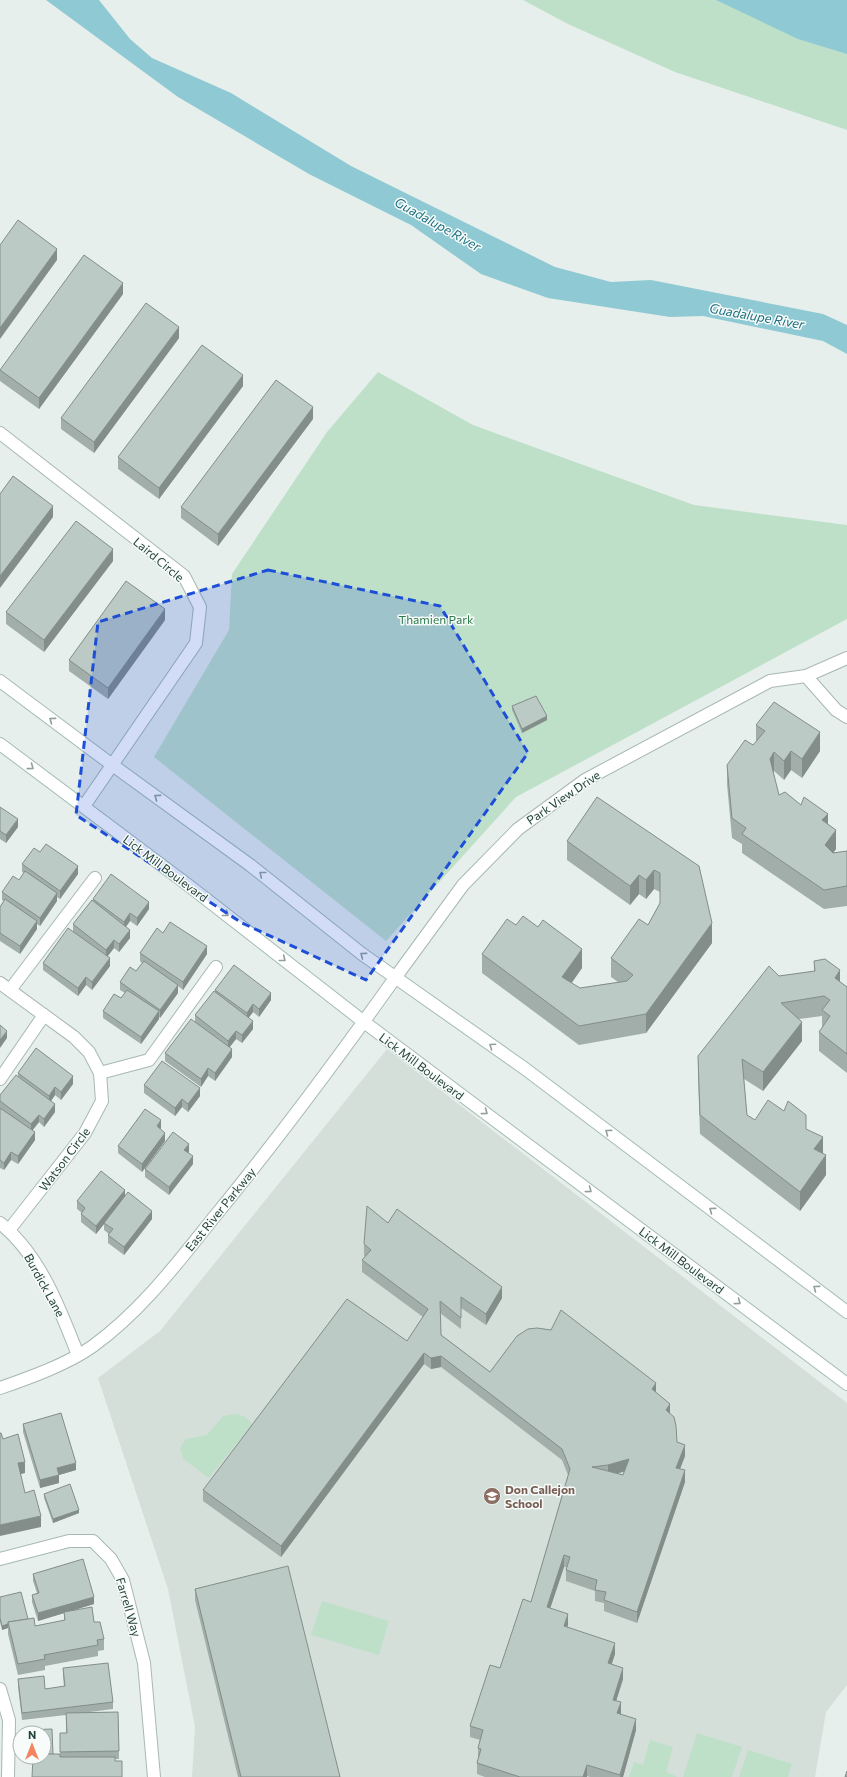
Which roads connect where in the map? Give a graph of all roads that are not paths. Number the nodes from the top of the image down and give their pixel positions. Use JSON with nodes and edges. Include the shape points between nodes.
{"nodes":[{"id":1,"x":0,"y":433,"type":"edge"},
{"id":2,"x":847,"y":658,"type":"edge"},
{"id":3,"x":806,"y":676,"type":"junction"},
{"id":4,"x":0,"y":681,"type":"edge"},
{"id":5,"x":847,"y":717,"type":"edge"},
{"id":6,"x":0,"y":744,"type":"edge"},
{"id":7,"x":111,"y":764,"type":"junction"},
{"id":8,"x":84,"y":806,"type":"junction"},
{"id":9,"x":95,"y":878,"type":"dead end"},
{"id":10,"x":216,"y":967,"type":"dead end"},
{"id":11,"x":395,"y":978,"type":"junction"},
{"id":12,"x":5,"y":986,"type":"edge"},
{"id":13,"x":44,"y":1015,"type":"junction"},
{"id":14,"x":364,"y":1022,"type":"junction"},
{"id":15,"x":100,"y":1073,"type":"junction"},
{"id":16,"x":0,"y":1079,"type":"edge"},
{"id":17,"x":4,"y":1227,"type":"edge"},
{"id":18,"x":847,"y":1312,"type":"edge"},
{"id":19,"x":78,"y":1355,"type":"junction"},
{"id":20,"x":847,"y":1384,"type":"edge"},
{"id":21,"x":0,"y":1388,"type":"edge"},
{"id":22,"x":0,"y":1559,"type":"edge"},
{"id":23,"x":0,"y":1689,"type":"edge"},
{"id":24,"x":8,"y":1777,"type":"edge"},
{"id":25,"x":154,"y":1777,"type":"edge"}],
"edges":[{"from":1,"to":7,"type":"main road","name":"Laird Circle","via":[[184,576],[200,607],[196,643]]},
{"from":2,"to":3,"type":"main road","name":"Park View Drive"},
{"from":3,"to":5,"type":"main road","via":[[836,710]]},
{"from":3,"to":11,"type":"main road","name":"Park View Drive","via":[[770,681],[585,780],[518,829],[463,885]]},
{"from":7,"to":4,"type":"main road","one_way":true},
{"from":6,"to":8,"type":"main road","name":"Lick Mill Boulevard","one_way":true},
{"from":7,"to":8,"type":"main road","name":"Laird Circle"},
{"from":11,"to":7,"type":"main road","one_way":true,"via":[[250,865]]},
{"from":8,"to":14,"type":"main road","name":"Lick Mill Boulevard","one_way":true},
{"from":9,"to":12,"type":"main road"},
{"from":10,"to":15,"type":"main road","via":[[148,1060]]},
{"from":11,"to":14,"type":"main road","name":"East River Parkway"},
{"from":18,"to":11,"type":"main road","one_way":true,"via":[[530,1073]]},
{"from":12,"to":13,"type":"main road","name":"Watson Circle"},
{"from":13,"to":15,"type":"main road","name":"Watson Circle","via":[[90,1052]]},
{"from":13,"to":16,"type":"main road"},
{"from":14,"to":19,"type":"main road","name":"East River Parkway","via":[[246,1179],[155,1290],[122,1324],[93,1347]]},
{"from":14,"to":20,"type":"main road","name":"Lick Mill Boulevard","one_way":true},
{"from":15,"to":17,"type":"main road","name":"Watson Circle","via":[[102,1102],[85,1133]]},
{"from":17,"to":19,"type":"main road","name":"Burdick Lane","via":[[32,1257],[60,1309]]},
{"from":19,"to":21,"type":"main road","name":"East River Parkway","via":[[27,1379]]},
{"from":22,"to":25,"type":"main road","name":"Farrell Way","via":[[69,1541],[93,1541],[111,1559],[123,1580],[144,1663]]},
{"from":23,"to":24,"type":"main road","via":[[9,1720]]}]}
